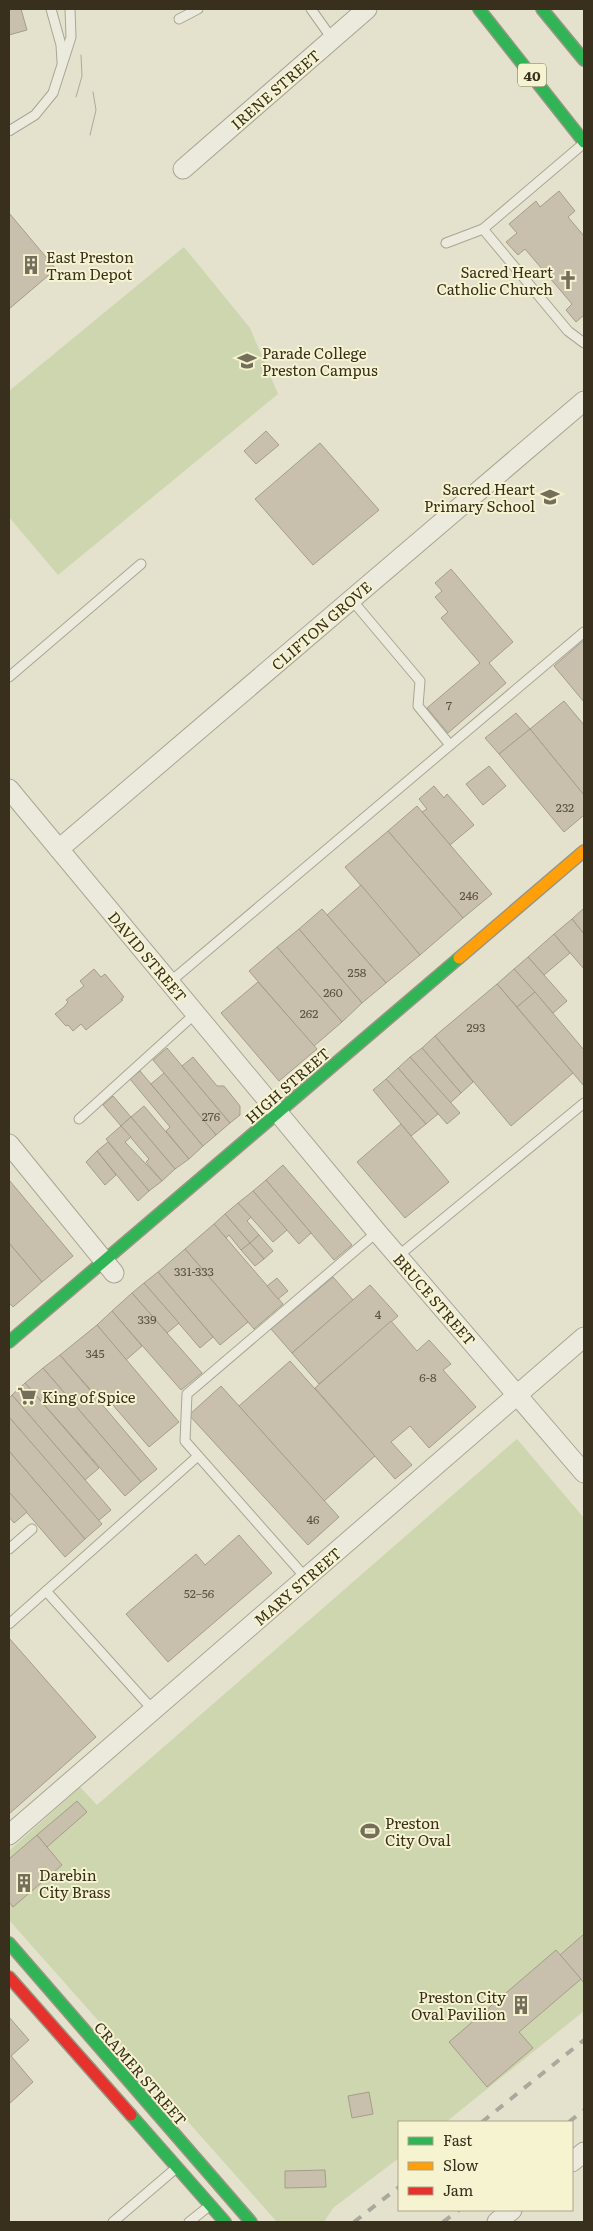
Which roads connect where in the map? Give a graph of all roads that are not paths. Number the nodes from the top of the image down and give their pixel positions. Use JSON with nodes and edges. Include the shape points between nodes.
{"nodes":[{"id":1,"x":51,"y":9,"type":"edge"},
{"id":2,"x":70,"y":9,"type":"edge"},
{"id":3,"x":198,"y":9,"type":"edge"},
{"id":4,"x":311,"y":9,"type":"edge"},
{"id":5,"x":367,"y":9,"type":"edge"},
{"id":6,"x":479,"y":9,"type":"edge"},
{"id":7,"x":542,"y":9,"type":"edge"},
{"id":8,"x":179,"y":19,"type":"dead end"},
{"id":9,"x":72,"y":30,"type":"junction"},
{"id":10,"x":59,"y":37,"type":"junction"},
{"id":11,"x":332,"y":40,"type":"junction"},
{"id":12,"x":70,"y":42,"type":"junction"},
{"id":13,"x":584,"y":60,"type":"edge"},
{"id":14,"x":61,"y":73,"type":"junction"},
{"id":15,"x":9,"y":131,"type":"edge"},
{"id":16,"x":584,"y":142,"type":"edge"},
{"id":17,"x":183,"y":170,"type":"dead end"},
{"id":18,"x":483,"y":230,"type":"junction"},
{"id":19,"x":446,"y":243,"type":"dead end"},
{"id":20,"x":584,"y":343,"type":"edge"},
{"id":21,"x":584,"y":401,"type":"edge"},
{"id":22,"x":141,"y":564,"type":"dead end"},
{"id":23,"x":351,"y":599,"type":"junction"},
{"id":24,"x":584,"y":632,"type":"edge"},
{"id":25,"x":9,"y":677,"type":"edge"},
{"id":26,"x":450,"y":745,"type":"junction"},
{"id":27,"x":9,"y":789,"type":"edge"},
{"id":28,"x":59,"y":849,"type":"junction"},
{"id":29,"x":584,"y":851,"type":"edge"},
{"id":30,"x":170,"y":982,"type":"junction"},
{"id":31,"x":196,"y":1013,"type":"junction"},
{"id":32,"x":584,"y":1103,"type":"edge"},
{"id":33,"x":79,"y":1119,"type":"dead end"},
{"id":34,"x":284,"y":1122,"type":"junction"},
{"id":35,"x":9,"y":1144,"type":"edge"},
{"id":36,"x":377,"y":1232,"type":"junction"},
{"id":37,"x":398,"y":1256,"type":"junction"},
{"id":38,"x":111,"y":1270,"type":"junction"},
{"id":39,"x":584,"y":1337,"type":"edge"},
{"id":40,"x":9,"y":1342,"type":"edge"},
{"id":41,"x":517,"y":1395,"type":"junction"},
{"id":42,"x":198,"y":1456,"type":"junction"},
{"id":43,"x":584,"y":1473,"type":"edge"},
{"id":44,"x":32,"y":1529,"type":"dead end"},
{"id":45,"x":9,"y":1549,"type":"edge"},
{"id":46,"x":306,"y":1578,"type":"junction"},
{"id":47,"x":46,"y":1591,"type":"junction"},
{"id":48,"x":9,"y":1624,"type":"edge"},
{"id":49,"x":153,"y":1710,"type":"junction"},
{"id":50,"x":9,"y":1835,"type":"edge"},
{"id":51,"x":9,"y":1943,"type":"edge"},
{"id":52,"x":9,"y":1977,"type":"edge"},
{"id":53,"x":584,"y":2152,"type":"edge"},
{"id":54,"x":192,"y":2154,"type":"junction"},
{"id":55,"x":573,"y":2161,"type":"edge"},
{"id":56,"x":176,"y":2168,"type":"junction"},
{"id":57,"x":226,"y":2193,"type":"junction"},
{"id":58,"x":210,"y":2206,"type":"junction"},
{"id":59,"x":511,"y":2211,"type":"edge"},
{"id":60,"x":113,"y":2222,"type":"edge"},
{"id":61,"x":190,"y":2222,"type":"edge"},
{"id":62,"x":225,"y":2222,"type":"edge"},
{"id":63,"x":251,"y":2222,"type":"edge"},
{"id":64,"x":497,"y":2222,"type":"edge"}],
"edges":[{"from":1,"to":10,"type":"lane"},
{"from":2,"to":9,"type":"lane"},
{"from":3,"to":8,"type":"lane"},
{"from":4,"to":11,"type":"lane"},
{"from":5,"to":11,"type":"street","name":"IRENE STREET"},
{"from":6,"to":16,"type":"main road","number":"40"},
{"from":7,"to":13,"type":"main road"},
{"from":9,"to":10,"type":"lane"},
{"from":9,"to":12,"type":"lane"},
{"from":10,"to":12,"type":"lane"},
{"from":10,"to":14,"type":"lane"},
{"from":11,"to":17,"type":"street","name":"IRENE STREET"},
{"from":12,"to":14,"type":"lane"},
{"from":14,"to":15,"type":"lane","via":[[41,110]]},
{"from":16,"to":18,"type":"lane"},
{"from":18,"to":19,"type":"lane"},
{"from":18,"to":20,"type":"lane","via":[[568,332]]},
{"from":21,"to":23,"type":"street","name":"CLIFTON GROVE"},
{"from":22,"to":25,"type":"lane"},
{"from":23,"to":26,"type":"lane","via":[[420,681],[418,706]]},
{"from":23,"to":28,"type":"street","name":"CLIFTON GROVE"},
{"from":24,"to":26,"type":"lane"},
{"from":26,"to":30,"type":"lane"},
{"from":27,"to":28,"type":"street","name":"DAVID STREET"},
{"from":28,"to":30,"type":"street","name":"DAVID STREET"},
{"from":29,"to":34,"type":"main road","name":"HIGH STREET"},
{"from":30,"to":31,"type":"street","name":"DAVID STREET"},
{"from":31,"to":33,"type":"lane"},
{"from":31,"to":34,"type":"street","name":"DAVID STREET"},
{"from":32,"to":37,"type":"lane"},
{"from":34,"to":36,"type":"street","name":"BRUCE STREET"},
{"from":34,"to":38,"type":"main road","name":"HIGH STREET"},
{"from":35,"to":38,"type":"street"},
{"from":36,"to":37,"type":"street","name":"BRUCE STREET"},
{"from":36,"to":42,"type":"lane","via":[[187,1394],[185,1441]]},
{"from":37,"to":41,"type":"street","name":"BRUCE STREET"},
{"from":38,"to":40,"type":"main road","name":"HIGH STREET"},
{"from":39,"to":41,"type":"street","name":"MARY STREET"},
{"from":41,"to":43,"type":"street","name":"BRUCE STREET"},
{"from":41,"to":46,"type":"street","name":"MARY STREET"},
{"from":42,"to":46,"type":"lane"},
{"from":42,"to":47,"type":"lane"},
{"from":44,"to":45,"type":"lane"},
{"from":46,"to":49,"type":"street","name":"MARY STREET"},
{"from":47,"to":48,"type":"lane"},
{"from":47,"to":49,"type":"lane"},
{"from":49,"to":50,"type":"street","name":"MARY STREET"},
{"from":51,"to":54,"type":"main road","name":"CRAMER STREET"},
{"from":52,"to":56,"type":"main road"},
{"from":53,"to":55,"type":"street"},
{"from":54,"to":56,"type":"lane"},
{"from":54,"to":57,"type":"main road","name":"CRAMER STREET"},
{"from":56,"to":58,"type":"main road"},
{"from":56,"to":60,"type":"lane"},
{"from":57,"to":58,"type":"lane"},
{"from":57,"to":63,"type":"main road","name":"CRAMER STREET"},
{"from":58,"to":61,"type":"lane"},
{"from":58,"to":62,"type":"main road"},
{"from":59,"to":64,"type":"street"}]}
